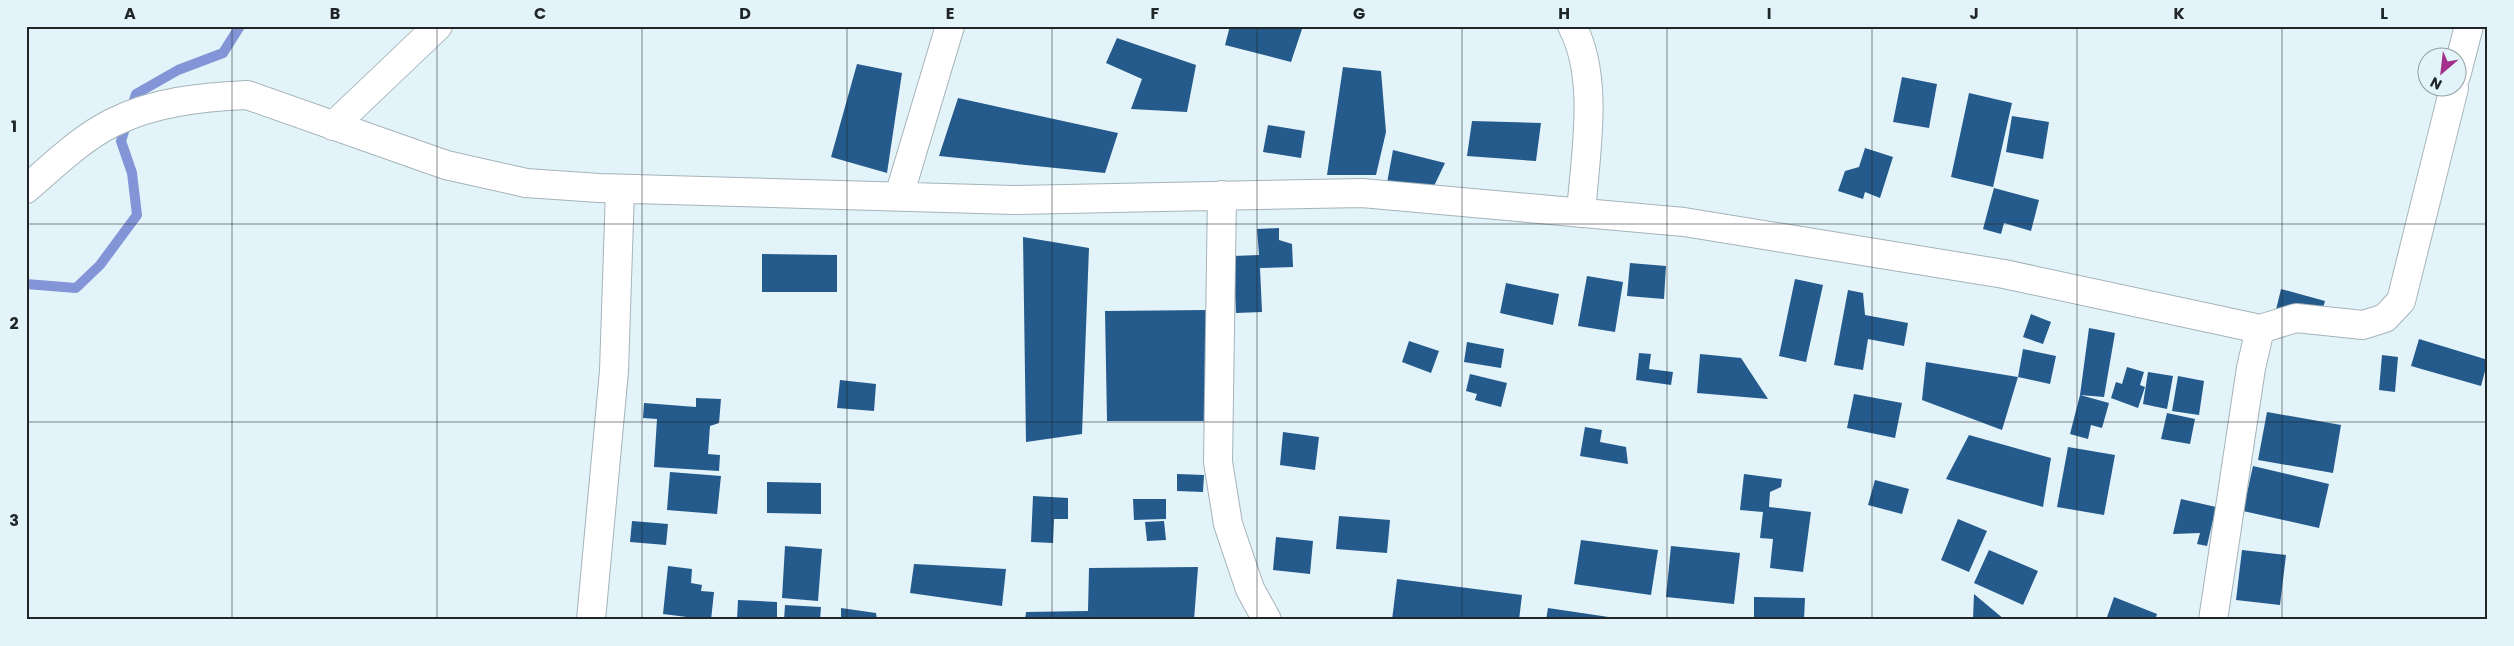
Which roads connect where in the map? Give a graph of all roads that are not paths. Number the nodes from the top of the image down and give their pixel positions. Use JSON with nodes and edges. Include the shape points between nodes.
{"nodes":[{"id":1,"x":438,"y":26,"type":"edge"},
{"id":2,"x":950,"y":26,"type":"edge"},
{"id":3,"x":1572,"y":26,"type":"edge"},
{"id":4,"x":2469,"y":26,"type":"edge"},
{"id":5,"x":2463,"y":48,"type":"edge"},
{"id":6,"x":2452,"y":98,"type":"edge"},
{"id":7,"x":333,"y":126,"type":"junction"},
{"id":8,"x":620,"y":188,"type":"junction"},
{"id":9,"x":26,"y":189,"type":"edge"},
{"id":10,"x":1222,"y":195,"type":"junction"},
{"id":11,"x":899,"y":196,"type":"junction"},
{"id":12,"x":1581,"y":213,"type":"junction"},
{"id":13,"x":2260,"y":329,"type":"junction"},
{"id":14,"x":591,"y":620,"type":"edge"},
{"id":15,"x":1267,"y":620,"type":"edge"},
{"id":16,"x":2213,"y":620,"type":"edge"}],
"edges":[{"from":1,"to":7,"type":"street"},
{"from":2,"to":11,"type":"street"},
{"from":3,"to":12,"type":"street","via":[[1580,40],[1589,86]]},
{"from":4,"to":5,"type":"street"},
{"from":6,"to":13,"type":"street","via":[[2401,301],[2386,318],[2363,325],[2296,318]]},
{"from":7,"to":8,"type":"street","via":[[446,165],[526,183]]},
{"from":7,"to":9,"type":"street","via":[[247,95],[157,106],[111,123],[71,150]]},
{"from":8,"to":11,"type":"street"},
{"from":8,"to":14,"type":"street","via":[[614,370]]},
{"from":10,"to":11,"type":"street","via":[[1014,200]]},
{"from":10,"to":12,"type":"street","via":[[1362,193]]},
{"from":10,"to":15,"type":"street","via":[[1218,462],[1228,524],[1250,589]]},
{"from":12,"to":13,"type":"street","via":[[1684,222],[2004,274]]},
{"from":13,"to":16,"type":"street","via":[[2250,368]]}]}
